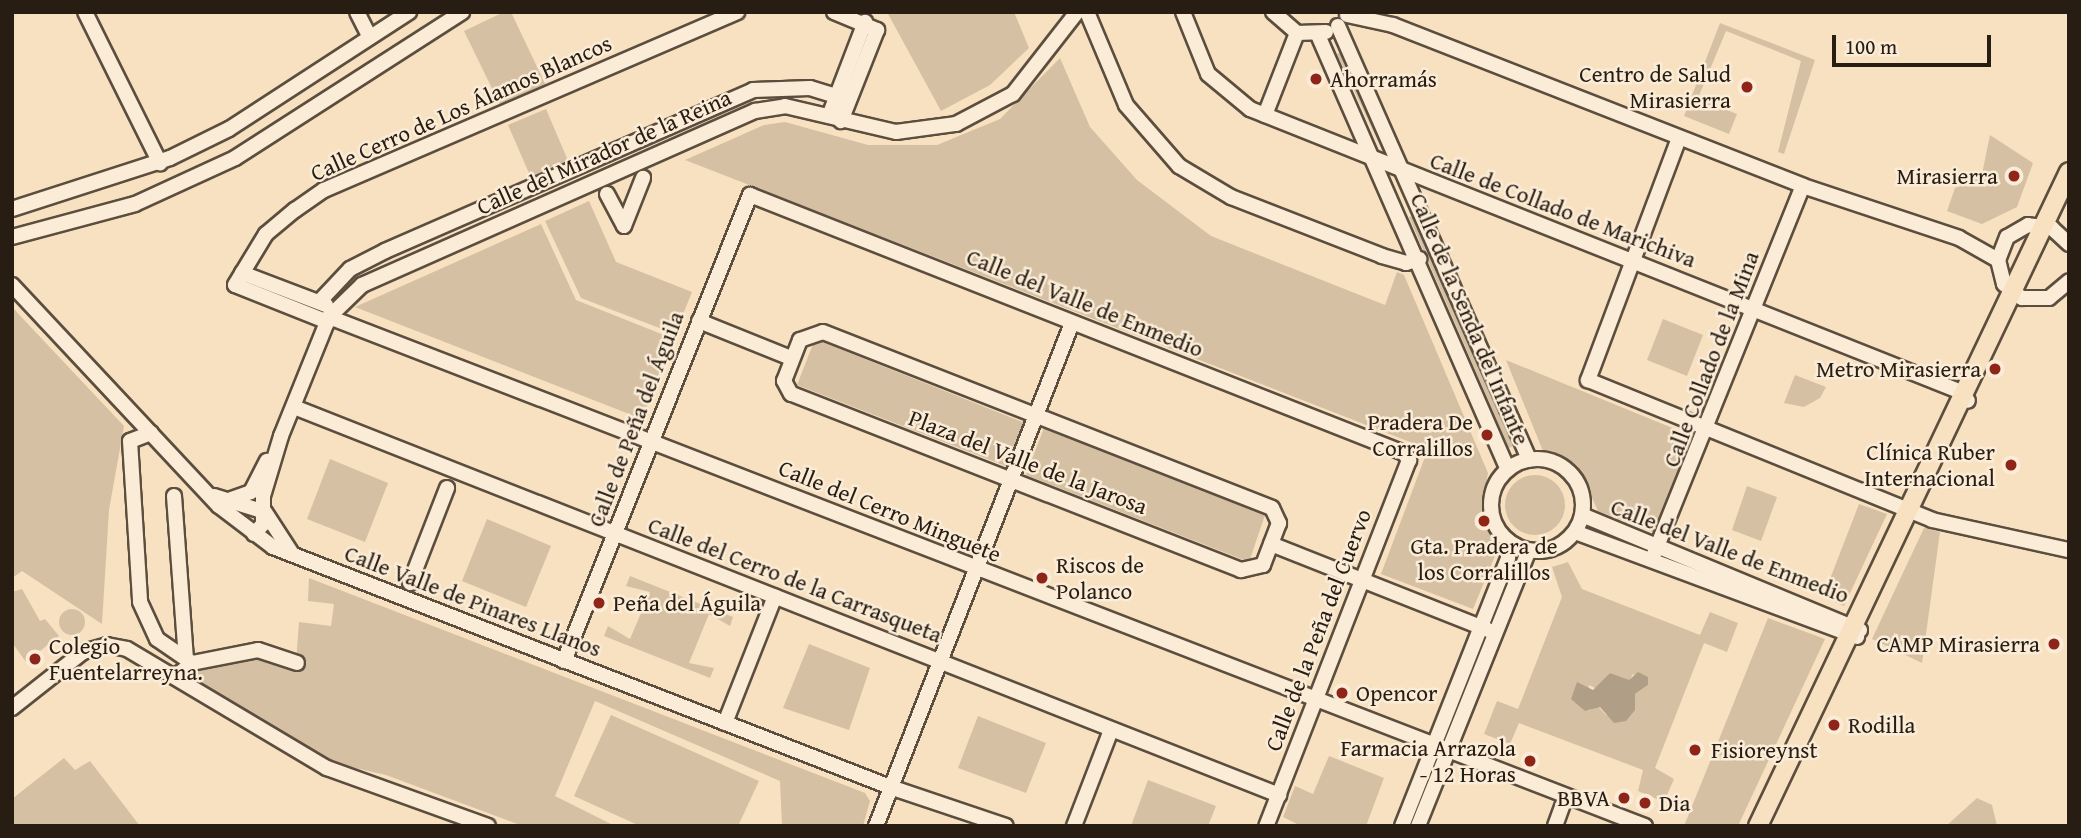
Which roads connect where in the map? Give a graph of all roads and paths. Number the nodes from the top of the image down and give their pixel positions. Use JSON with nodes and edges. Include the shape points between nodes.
{"nodes":[{"id":1,"x":85,"y":12,"type":"edge"},
{"id":2,"x":357,"y":12,"type":"edge"},
{"id":3,"x":409,"y":12,"type":"edge"},
{"id":4,"x":462,"y":12,"type":"edge"},
{"id":5,"x":737,"y":12,"type":"edge"},
{"id":6,"x":834,"y":12,"type":"edge"},
{"id":7,"x":1077,"y":12,"type":"edge"},
{"id":8,"x":1087,"y":12,"type":"edge"},
{"id":9,"x":1183,"y":12,"type":"edge"},
{"id":10,"x":1273,"y":12,"type":"edge"},
{"id":11,"x":1370,"y":12,"type":"edge"},
{"id":12,"x":1344,"y":18,"type":"edge"},
{"id":13,"x":865,"y":22,"type":"junction"},
{"id":14,"x":1393,"y":25,"type":"junction"},
{"id":15,"x":1297,"y":33,"type":"junction"},
{"id":16,"x":1318,"y":35,"type":"junction"},
{"id":17,"x":370,"y":37,"type":"junction"},
{"id":18,"x":837,"y":96,"type":"junction"},
{"id":19,"x":1265,"y":115,"type":"junction"},
{"id":20,"x":835,"y":118,"type":"junction"},
{"id":21,"x":1679,"y":138,"type":"junction"},
{"id":22,"x":1379,"y":162,"type":"junction"},
{"id":23,"x":160,"y":163,"type":"junction"},
{"id":24,"x":1400,"y":171,"type":"junction"},
{"id":25,"x":2069,"y":172,"type":"edge"},
{"id":26,"x":643,"y":178,"type":"dead end"},
{"id":27,"x":1803,"y":186,"type":"junction"},
{"id":28,"x":607,"y":194,"type":"dead end"},
{"id":29,"x":750,"y":195,"type":"joint"},
{"id":30,"x":2069,"y":205,"type":"edge"},
{"id":31,"x":12,"y":209,"type":"edge"},
{"id":32,"x":2060,"y":235,"type":"edge"},
{"id":33,"x":12,"y":237,"type":"edge"},
{"id":34,"x":1959,"y":238,"type":"junction"},
{"id":35,"x":2003,"y":242,"type":"junction"},
{"id":36,"x":1419,"y":259,"type":"junction"},
{"id":37,"x":1997,"y":260,"type":"junction"},
{"id":38,"x":1631,"y":262,"type":"junction"},
{"id":39,"x":239,"y":279,"type":"junction"},
{"id":40,"x":2069,"y":281,"type":"edge"},
{"id":41,"x":12,"y":285,"type":"edge"},
{"id":42,"x":2018,"y":295,"type":"junction"},
{"id":43,"x":319,"y":302,"type":"junction"},
{"id":44,"x":1755,"y":310,"type":"junction"},
{"id":45,"x":331,"y":316,"type":"junction"},
{"id":46,"x":699,"y":321,"type":"junction"},
{"id":47,"x":1072,"y":323,"type":"junction"},
{"id":48,"x":792,"y":358,"type":"junction"},
{"id":49,"x":1964,"y":398,"type":"junction"},
{"id":50,"x":294,"y":407,"type":"junction"},
{"id":51,"x":1036,"y":416,"type":"junction"},
{"id":52,"x":1710,"y":429,"type":"junction"},
{"id":53,"x":151,"y":433,"type":"junction"},
{"id":54,"x":281,"y":436,"type":"junction"},
{"id":55,"x":652,"y":443,"type":"junction"},
{"id":56,"x":1404,"y":453,"type":"joint"},
{"id":57,"x":1529,"y":460,"type":"junction"},
{"id":58,"x":1507,"y":470,"type":"junction"},
{"id":59,"x":1011,"y":480,"type":"junction"},
{"id":60,"x":200,"y":485,"type":"junction"},
{"id":61,"x":447,"y":488,"type":"dead end"},
{"id":62,"x":174,"y":496,"type":"dead end"},
{"id":63,"x":260,"y":508,"type":"junction"},
{"id":64,"x":1910,"y":510,"type":"junction"},
{"id":65,"x":1582,"y":514,"type":"junction"},
{"id":66,"x":1575,"y":532,"type":"junction"},
{"id":67,"x":254,"y":534,"type":"junction"},
{"id":68,"x":616,"y":534,"type":"junction"},
{"id":69,"x":1508,"y":542,"type":"junction"},
{"id":70,"x":1271,"y":544,"type":"junction"},
{"id":71,"x":1529,"y":550,"type":"junction"},
{"id":72,"x":2069,"y":550,"type":"edge"},
{"id":73,"x":1657,"y":554,"type":"junction"},
{"id":74,"x":295,"y":556,"type":"junction"},
{"id":75,"x":975,"y":570,"type":"junction"},
{"id":76,"x":1363,"y":580,"type":"junction"},
{"id":77,"x":410,"y":583,"type":"dead end"},
{"id":78,"x":775,"y":596,"type":"junction"},
{"id":79,"x":1487,"y":630,"type":"junction"},
{"id":80,"x":1853,"y":631,"type":"junction"},
{"id":81,"x":189,"y":661,"type":"junction"},
{"id":82,"x":564,"y":661,"type":"junction"},
{"id":83,"x":940,"y":661,"type":"junction"},
{"id":84,"x":297,"y":663,"type":"dead end"},
{"id":85,"x":175,"y":677,"type":"junction"},
{"id":86,"x":1316,"y":702,"type":"junction"},
{"id":87,"x":12,"y":708,"type":"edge"},
{"id":88,"x":725,"y":723,"type":"junction"},
{"id":89,"x":1111,"y":730,"type":"junction"},
{"id":90,"x":1442,"y":751,"type":"junction"},
{"id":91,"x":890,"y":787,"type":"junction"},
{"id":92,"x":1279,"y":795,"type":"junction"},
{"id":93,"x":1563,"y":804,"type":"junction"},
{"id":94,"x":1004,"y":825,"type":"edge"},
{"id":95,"x":488,"y":826,"type":"edge"},
{"id":96,"x":876,"y":826,"type":"edge"},
{"id":97,"x":1074,"y":826,"type":"edge"},
{"id":98,"x":1266,"y":826,"type":"edge"},
{"id":99,"x":1402,"y":826,"type":"edge"},
{"id":100,"x":1418,"y":826,"type":"edge"},
{"id":101,"x":1555,"y":826,"type":"edge"},
{"id":102,"x":1619,"y":826,"type":"edge"},
{"id":103,"x":1645,"y":826,"type":"edge"},
{"id":104,"x":1758,"y":826,"type":"edge"},
{"id":105,"x":1770,"y":826,"type":"edge"}],
"edges":[{"from":1,"to":23,"type":"street"},
{"from":2,"to":17,"type":"street"},
{"from":3,"to":17,"type":"street"},
{"from":4,"to":33,"type":"street","via":[[235,158],[135,205]]},
{"from":5,"to":39,"type":"street","name":"Calle Cerro de Los Álamos Blancos","via":[[324,190],[266,234]]},
{"from":6,"to":13,"type":"street"},
{"from":7,"to":20,"type":"street","name":"Calle del Mirador de la Reina","via":[[1013,94],[985,112],[956,124],[896,132]]},
{"from":8,"to":36,"type":"street","via":[[1126,105],[1179,166],[1256,207],[1394,259]]},
{"from":9,"to":19,"type":"street","name":"Calle de Collado de Marichiva","via":[[1208,74]]},
{"from":10,"to":15,"type":"street"},
{"from":11,"to":14,"type":"street"},
{"from":12,"to":14,"type":"street"},
{"from":12,"to":16,"type":"street"},
{"from":12,"to":24,"type":"street","name":"Calle de la Senda del Infante"},
{"from":13,"to":18,"type":"street"},
{"from":13,"to":20,"type":"street","via":[[877,30]]},
{"from":14,"to":21,"type":"street"},
{"from":15,"to":16,"type":"street"},
{"from":15,"to":19,"type":"street"},
{"from":16,"to":22,"type":"street","name":"Calle de la Senda del Infante"},
{"from":17,"to":23,"type":"street","via":[[229,129]]},
{"from":18,"to":20,"type":"street"},
{"from":18,"to":43,"type":"street","name":"Calle del Mirador de la Reina","via":[[810,88],[753,90],[385,251],[350,269]]},
{"from":19,"to":22,"type":"street","name":"Calle de Collado de Marichiva"},
{"from":20,"to":45,"type":"street","name":"Calle del Mirador de la Reina","via":[[785,106],[755,111],[374,278]]},
{"from":21,"to":27,"type":"street"},
{"from":21,"to":38,"type":"street"},
{"from":22,"to":24,"type":"street","name":"Calle de Collado de Marichiva"},
{"from":22,"to":36,"type":"street","name":"Calle de la Senda del Infante"},
{"from":23,"to":31,"type":"street"},
{"from":24,"to":38,"type":"street","name":"Calle de Collado de Marichiva"},
{"from":24,"to":57,"type":"street","name":"Calle de la Senda del Infante"},
{"from":25,"to":32,"type":"main road"},
{"from":26,"to":28,"type":"street","via":[[624,226]]},
{"from":27,"to":34,"type":"street"},
{"from":27,"to":44,"type":"street","name":"Calle Collado de la Mina"},
{"from":29,"to":46,"type":"street","name":"Calle de Peña del Águila"},
{"from":29,"to":47,"type":"street","name":"Calle del Valle de Enmedio"},
{"from":30,"to":32,"type":"main road"},
{"from":32,"to":35,"type":"street","via":[[2022,227]]},
{"from":32,"to":42,"type":"main road"},
{"from":34,"to":35,"type":"street"},
{"from":34,"to":37,"type":"street"},
{"from":35,"to":37,"type":"street"},
{"from":36,"to":58,"type":"street","name":"Calle de la Senda del Infante"},
{"from":37,"to":42,"type":"street"},
{"from":38,"to":44,"type":"street","name":"Calle de Collado de Marichiva"},
{"from":38,"to":52,"type":"street","via":[[1587,374],[1592,384]]},
{"from":39,"to":43,"type":"street","name":"Calle del Cerro Minguete"},
{"from":39,"to":45,"type":"street","name":"Calle del Cerro Minguete"},
{"from":40,"to":42,"type":"street","via":[[2049,298]]},
{"from":41,"to":53,"type":"street","name":"Calle Valle de Pinares Llanos"},
{"from":42,"to":49,"type":"main road"},
{"from":43,"to":45,"type":"street","name":"Calle del Cerro Minguete"},
{"from":44,"to":49,"type":"street","name":"Calle de Collado de Marichiva"},
{"from":44,"to":52,"type":"street","name":"Calle Collado de la Mina"},
{"from":45,"to":50,"type":"street","name":"Calle del Mirador de la Reina"},
{"from":45,"to":55,"type":"street","name":"Calle del Cerro Minguete"},
{"from":46,"to":48,"type":"street"},
{"from":46,"to":55,"type":"street","name":"Calle de Peña del Águila"},
{"from":47,"to":51,"type":"street"},
{"from":47,"to":56,"type":"street","name":"Calle del Valle de Enmedio"},
{"from":48,"to":51,"type":"street","name":"Plaza del Valle de la Jarosa","via":[[805,333],[823,332]]},
{"from":48,"to":59,"type":"street","name":"Plaza del Valle de la Jarosa","via":[[784,382],[791,394]]},
{"from":49,"to":64,"type":"main road"},
{"from":50,"to":54,"type":"street","name":"Calle del Mirador de la Reina"},
{"from":50,"to":68,"type":"street","name":"Calle del Cerro de la Carrasqueta"},
{"from":51,"to":59,"type":"street"},
{"from":51,"to":70,"type":"street","name":"Plaza del Valle de la Jarosa","via":[[1272,508],[1279,523]]},
{"from":52,"to":64,"type":"street"},
{"from":52,"to":73,"type":"street","name":"Calle Collado de la Mina"},
{"from":53,"to":60,"type":"street","name":"Calle Valle de Pinares Llanos"},
{"from":53,"to":81,"type":"street","via":[[130,441],[140,602],[157,639]]},
{"from":54,"to":60,"type":"street","via":[[251,492],[231,499]]},
{"from":54,"to":63,"type":"street","name":"Calle del Mirador de la Reina"},
{"from":55,"to":68,"type":"street","name":"Calle de Peña del Águila"},
{"from":55,"to":75,"type":"street","name":"Calle del Cerro Minguete"},
{"from":56,"to":76,"type":"street","name":"Calle de la Peña del Cuervo","via":[[1409,460]]},
{"from":57,"to":58,"type":"street"},
{"from":57,"to":65,"type":"street","via":[[1567,470],[1579,487]]},
{"from":58,"to":69,"type":"street","via":[[1494,488],[1491,508]]},
{"from":59,"to":70,"type":"street","name":"Plaza del Valle de la Jarosa","via":[[1241,570],[1259,569]]},
{"from":59,"to":75,"type":"street"},
{"from":60,"to":63,"type":"street","via":[[223,502]]},
{"from":60,"to":67,"type":"street","name":"Calle Valle de Pinares Llanos"},
{"from":61,"to":77,"type":"street"},
{"from":62,"to":81,"type":"street"},
{"from":63,"to":67,"type":"street"},
{"from":63,"to":74,"type":"street"},
{"from":64,"to":72,"type":"street"},
{"from":64,"to":80,"type":"main road"},
{"from":65,"to":66,"type":"street"},
{"from":65,"to":73,"type":"street","name":"Calle del Valle de Enmedio"},
{"from":66,"to":71,"type":"street","via":[[1549,549]]},
{"from":66,"to":73,"type":"street","name":"Calle del Valle de Enmedio"},
{"from":67,"to":74,"type":"street","name":"Calle Valle de Pinares Llanos"},
{"from":68,"to":78,"type":"street","name":"Calle del Cerro de la Carrasqueta"},
{"from":68,"to":82,"type":"street","name":"Calle de Peña del Águila"},
{"from":69,"to":71,"type":"street"},
{"from":69,"to":79,"type":"street"},
{"from":70,"to":76,"type":"street"},
{"from":71,"to":79,"type":"street"},
{"from":73,"to":80,"type":"street","name":"Calle del Valle de Enmedio"},
{"from":74,"to":82,"type":"street","name":"Calle Valle de Pinares Llanos"},
{"from":75,"to":83,"type":"street"},
{"from":75,"to":86,"type":"street","name":"Calle del Cerro Minguete"},
{"from":76,"to":79,"type":"street"},
{"from":76,"to":86,"type":"street","name":"Calle de la Peña del Cuervo"},
{"from":78,"to":83,"type":"street","name":"Calle del Cerro de la Carrasqueta"},
{"from":78,"to":88,"type":"street"},
{"from":79,"to":90,"type":"street"},
{"from":80,"to":104,"type":"main road"},
{"from":80,"to":105,"type":"main road"},
{"from":81,"to":84,"type":"street","via":[[258,650]]},
{"from":81,"to":85,"type":"street"},
{"from":82,"to":88,"type":"street","name":"Calle Valle de Pinares Llanos"},
{"from":83,"to":89,"type":"street","name":"Calle del Cerro de la Carrasqueta"},
{"from":83,"to":91,"type":"street"},
{"from":85,"to":87,"type":"street","via":[[127,649],[107,645],[83,652]]},
{"from":85,"to":95,"type":"street","via":[[327,768]]},
{"from":86,"to":90,"type":"street","name":"Calle del Cerro Minguete"},
{"from":86,"to":92,"type":"street","name":"Calle de la Peña del Cuervo"},
{"from":88,"to":91,"type":"street","name":"Calle Valle de Pinares Llanos"},
{"from":89,"to":92,"type":"street","name":"Calle del Cerro de la Carrasqueta"},
{"from":89,"to":97,"type":"street"},
{"from":90,"to":93,"type":"street","name":"Calle del Cerro Minguete"},
{"from":90,"to":99,"type":"street"},
{"from":90,"to":100,"type":"street"},
{"from":90,"to":103,"type":"street","name":"Calle del Cerro Minguete"},
{"from":91,"to":94,"type":"street","name":"Calle Valle de Pinares Llanos"},
{"from":91,"to":96,"type":"street"},
{"from":92,"to":98,"type":"street","name":"Calle de la Peña del Cuervo"},
{"from":93,"to":101,"type":"street"},
{"from":93,"to":102,"type":"street","name":"Calle del Cerro Minguete"}]}
